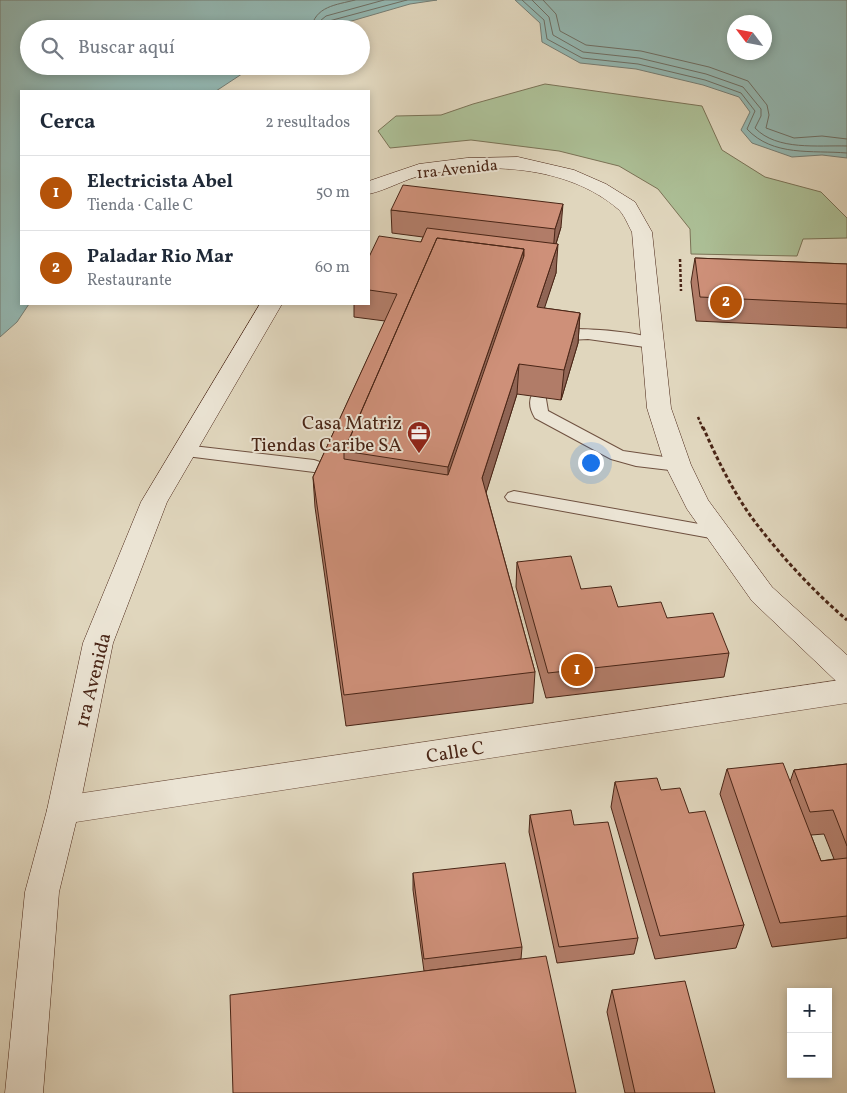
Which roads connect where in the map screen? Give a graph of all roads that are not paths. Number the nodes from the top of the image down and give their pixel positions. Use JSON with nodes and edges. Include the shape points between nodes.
{"nodes":[{"id":1,"x":370,"y":188,"type":"edge"},
{"id":2,"x":270,"y":305,"type":"edge"},
{"id":3,"x":557,"y":340,"type":"edge"},
{"id":4,"x":652,"y":343,"type":"junction"},
{"id":5,"x":539,"y":397,"type":"edge"},
{"id":6,"x":184,"y":451,"type":"junction"},
{"id":7,"x":678,"y":465,"type":"junction"},
{"id":8,"x":314,"y":466,"type":"dead end"},
{"id":9,"x":514,"y":497,"type":"dead end"},
{"id":10,"x":716,"y":533,"type":"junction"},
{"id":11,"x":847,"y":673,"type":"edge"},
{"id":12,"x":847,"y":691,"type":"edge"},
{"id":13,"x":63,"y":810,"type":"junction"},
{"id":14,"x":24,"y":1093,"type":"edge"}],
"edges":[{"from":1,"to":4,"type":"street","name":"1ra Avenida","via":[[420,170],[466,164],[518,163],[567,174],[599,188],[628,206],[642,232]]},
{"from":2,"to":6,"type":"street","name":"1ra Avenida"},
{"from":3,"to":4,"type":"lane","via":[[570,334],[589,334]]},
{"from":4,"to":7,"type":"street","name":"1ra Avenida","via":[[660,408]]},
{"from":5,"to":7,"type":"lane","via":[[541,414],[617,455]]},
{"from":6,"to":8,"type":"lane"},
{"from":6,"to":13,"type":"street","name":"1ra Avenida","via":[[154,502],[98,643]]},
{"from":7,"to":10,"type":"street","name":"1ra Avenida","via":[[696,503]]},
{"from":9,"to":10,"type":"lane"},
{"from":10,"to":11,"type":"street","name":"1ra Avenida","via":[[762,594]]},
{"from":12,"to":13,"type":"street","name":"Calle C"},
{"from":13,"to":14,"type":"street","name":"1ra Avenida","via":[[42,892]]}]}
